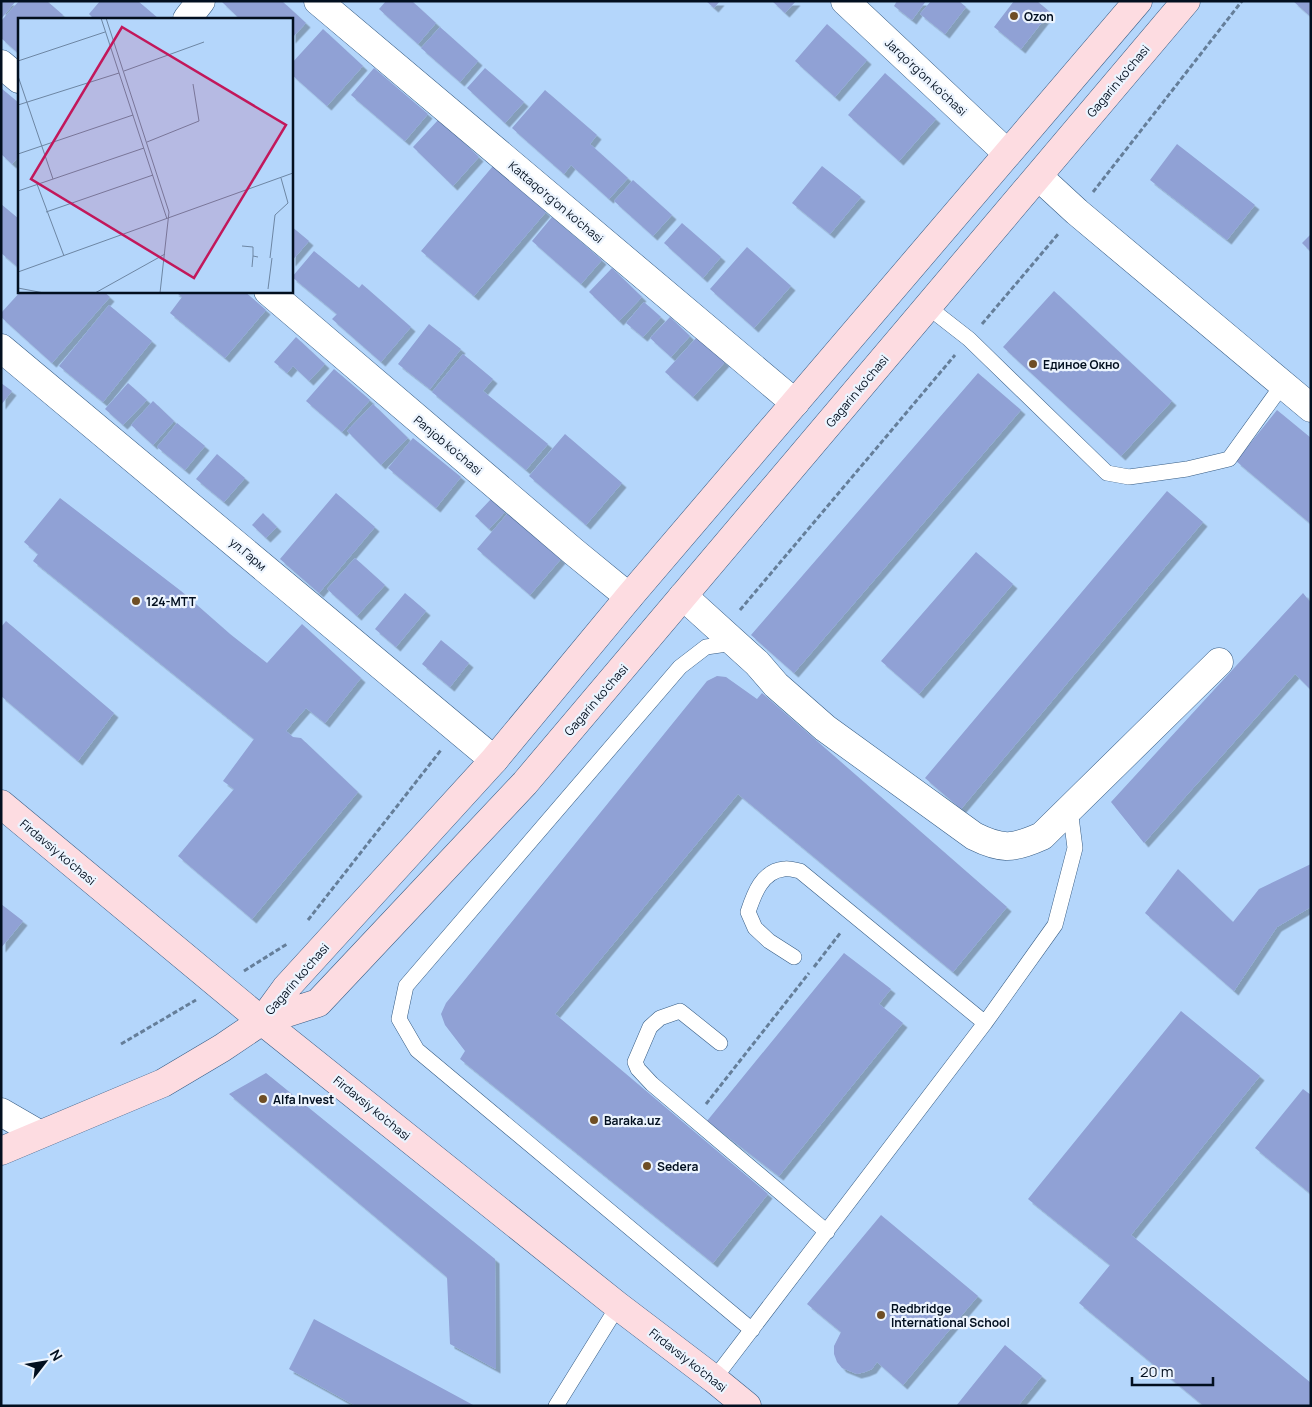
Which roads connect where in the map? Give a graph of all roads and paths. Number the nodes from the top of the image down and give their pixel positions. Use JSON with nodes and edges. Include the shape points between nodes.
{"nodes":[{"id":1,"x":201,"y":1,"type":"edge"},
{"id":2,"x":318,"y":1,"type":"edge"},
{"id":3,"x":845,"y":1,"type":"edge"},
{"id":4,"x":1138,"y":1,"type":"edge"},
{"id":5,"x":1186,"y":1,"type":"edge"},
{"id":6,"x":1242,"y":1,"type":"edge"},
{"id":7,"x":188,"y":18,"type":"edge"},
{"id":8,"x":1,"y":64,"type":"edge"},
{"id":9,"x":18,"y":78,"type":"edge"},
{"id":10,"x":1007,"y":153,"type":"junction"},
{"id":11,"x":1039,"y":177,"type":"junction"},
{"id":12,"x":1078,"y":212,"type":"junction"},
{"id":13,"x":269,"y":292,"type":"edge"},
{"id":14,"x":928,"y":307,"type":"junction"},
{"id":15,"x":969,"y":340,"type":"junction"},
{"id":16,"x":1,"y":348,"type":"edge"},
{"id":17,"x":1283,"y":384,"type":"junction"},
{"id":18,"x":795,"y":403,"type":"junction"},
{"id":19,"x":1311,"y":408,"type":"edge"},
{"id":20,"x":683,"y":596,"type":"junction"},
{"id":21,"x":629,"y":597,"type":"junction"},
{"id":22,"x":728,"y":637,"type":"junction"},
{"id":23,"x":1219,"y":662,"type":"dead end"},
{"id":24,"x":458,"y":730,"type":"junction"},
{"id":25,"x":494,"y":760,"type":"junction"},
{"id":26,"x":1,"y":804,"type":"edge"},
{"id":27,"x":1070,"y":809,"type":"junction"},
{"id":28,"x":854,"y":916,"type":"junction"},
{"id":29,"x":303,"y":926,"type":"dead end"},
{"id":30,"x":291,"y":941,"type":"dead end"},
{"id":31,"x":794,"y":957,"type":"dead end"},
{"id":32,"x":220,"y":986,"type":"junction"},
{"id":33,"x":262,"y":1021,"type":"junction"},
{"id":34,"x":985,"y":1023,"type":"junction"},
{"id":35,"x":720,"y":1043,"type":"dead end"},
{"id":36,"x":121,"y":1044,"type":"dead end"},
{"id":37,"x":1,"y":1112,"type":"edge"},
{"id":38,"x":694,"y":1120,"type":"junction"},
{"id":39,"x":39,"y":1134,"type":"junction"},
{"id":40,"x":1,"y":1150,"type":"edge"},
{"id":41,"x":827,"y":1232,"type":"junction"},
{"id":42,"x":618,"y":1306,"type":"junction"},
{"id":43,"x":752,"y":1330,"type":"junction"},
{"id":44,"x":714,"y":1379,"type":"junction"},
{"id":45,"x":556,"y":1406,"type":"edge"},
{"id":46,"x":747,"y":1406,"type":"edge"}],
"edges":[{"from":1,"to":7,"type":"street"},
{"from":2,"to":18,"type":"street","name":"Kattaqo'rg'on ko'chasi"},
{"from":3,"to":10,"type":"street","name":"Jarqo'rg'on ko'chasi"},
{"from":4,"to":10,"type":"main road","name":"Gagarin ko'chasi"},
{"from":5,"to":11,"type":"main road","name":"Gagarin ko'chasi"},
{"from":6,"to":12,"type":"path"},
{"from":8,"to":9,"type":"street"},
{"from":10,"to":18,"type":"main road","name":"Gagarin ko'chasi"},
{"from":11,"to":12,"type":"street"},
{"from":11,"to":14,"type":"main road","name":"Gagarin ko'chasi"},
{"from":12,"to":15,"type":"path"},
{"from":12,"to":17,"type":"street"},
{"from":13,"to":21,"type":"street","name":"Panjob ko'chasi"},
{"from":14,"to":15,"type":"lane"},
{"from":14,"to":20,"type":"main road","name":"Gagarin ko'chasi"},
{"from":15,"to":17,"type":"lane","via":[[1107,473],[1129,477],[1229,459]]},
{"from":15,"to":22,"type":"path"},
{"from":16,"to":24,"type":"street","name":"ул.Гарм"},
{"from":17,"to":19,"type":"street"},
{"from":18,"to":21,"type":"main road","name":"Gagarin ko'chasi"},
{"from":20,"to":22,"type":"street"},
{"from":20,"to":33,"type":"main road","name":"Gagarin ko'chasi","via":[[525,783],[318,1003]]},
{"from":21,"to":25,"type":"main road","name":"Gagarin ko'chasi"},
{"from":22,"to":27,"type":"street","via":[[825,728],[974,836],[1007,847],[1025,844],[1042,836]]},
{"from":22,"to":43,"type":"lane","via":[[706,646],[680,666],[406,986],[399,1020],[417,1050]]},
{"from":23,"to":27,"type":"street"},
{"from":24,"to":25,"type":"street","name":"ул.Гарм"},
{"from":24,"to":29,"type":"path"},
{"from":25,"to":33,"type":"main road","name":"Gagarin ko'chasi","via":[[286,988]]},
{"from":26,"to":32,"type":"main road","name":"Firdavsiy ko'chasi"},
{"from":27,"to":34,"type":"lane","via":[[1075,848],[1055,925]]},
{"from":28,"to":31,"type":"lane","via":[[800,871],[785,869],[769,873],[755,892],[748,912],[756,928],[769,941]]},
{"from":28,"to":34,"type":"lane"},
{"from":28,"to":38,"type":"path"},
{"from":30,"to":32,"type":"path"},
{"from":32,"to":33,"type":"main road","name":"Firdavsiy ko'chasi"},
{"from":32,"to":36,"type":"path"},
{"from":33,"to":39,"type":"main road","via":[[163,1083]]},
{"from":33,"to":42,"type":"main road","name":"Firdavsiy ko'chasi"},
{"from":34,"to":41,"type":"lane"},
{"from":35,"to":38,"type":"lane","via":[[680,1012],[660,1018],[650,1026],[635,1062],[638,1070],[652,1084]]},
{"from":37,"to":39,"type":"street"},
{"from":38,"to":41,"type":"lane"},
{"from":39,"to":40,"type":"main road"},
{"from":41,"to":43,"type":"lane"},
{"from":42,"to":44,"type":"main road","name":"Firdavsiy ko'chasi"},
{"from":42,"to":45,"type":"lane"},
{"from":43,"to":44,"type":"lane"},
{"from":44,"to":46,"type":"main road","name":"Firdavsiy ko'chasi"}]}
